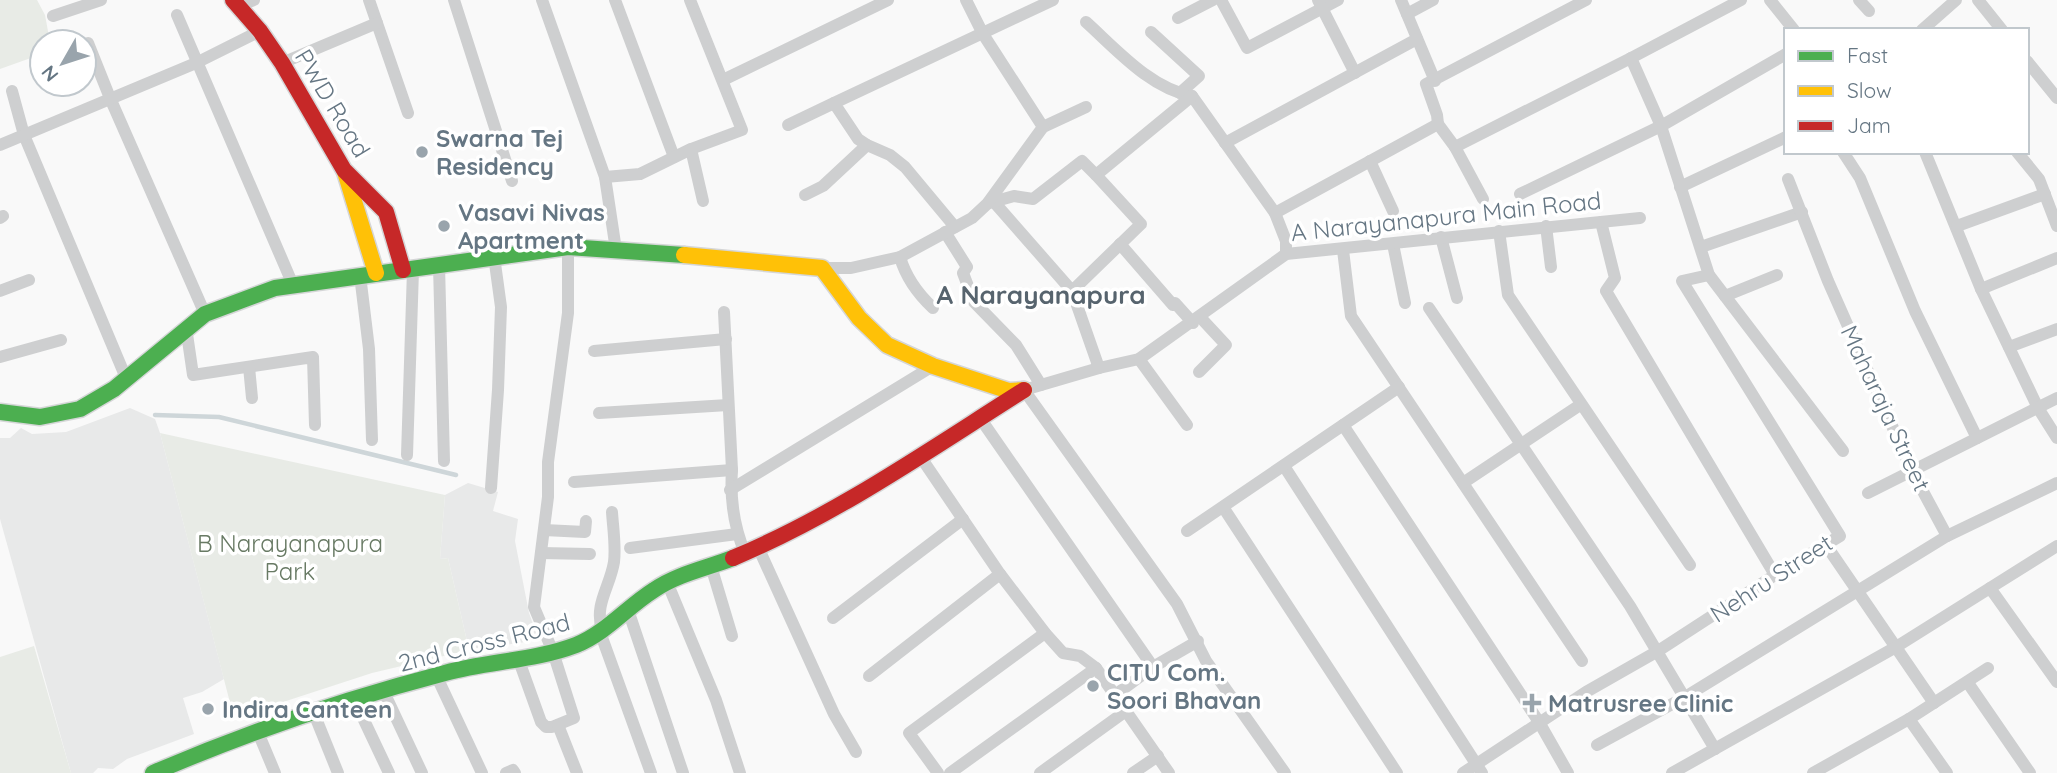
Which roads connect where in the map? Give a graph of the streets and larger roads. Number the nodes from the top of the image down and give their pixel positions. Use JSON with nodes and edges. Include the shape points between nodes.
{"nodes":[{"id":1,"x":101,"y":0,"type":"edge"},
{"id":2,"x":254,"y":0,"type":"edge"},
{"id":3,"x":369,"y":0,"type":"edge"},
{"id":4,"x":454,"y":0,"type":"edge"},
{"id":5,"x":542,"y":0,"type":"edge"},
{"id":6,"x":615,"y":0,"type":"edge"},
{"id":7,"x":690,"y":0,"type":"edge"},
{"id":8,"x":888,"y":0,"type":"edge"},
{"id":9,"x":966,"y":0,"type":"edge"},
{"id":10,"x":1052,"y":0,"type":"edge"},
{"id":11,"x":1213,"y":0,"type":"edge"},
{"id":12,"x":1221,"y":0,"type":"edge"},
{"id":13,"x":1338,"y":0,"type":"edge"},
{"id":14,"x":1401,"y":0,"type":"edge"},
{"id":15,"x":1433,"y":0,"type":"edge"},
{"id":16,"x":1586,"y":0,"type":"edge"},
{"id":17,"x":1741,"y":0,"type":"edge"},
{"id":18,"x":1770,"y":0,"type":"edge"},
{"id":19,"x":1859,"y":0,"type":"edge"},
{"id":20,"x":1956,"y":0,"type":"edge"},
{"id":21,"x":1978,"y":0,"type":"edge"},
{"id":22,"x":236,"y":3,"type":"edge"},
{"id":23,"x":1320,"y":4,"type":"edge"},
{"id":24,"x":1868,"y":11,"type":"dead end"},
{"id":25,"x":1407,"y":14,"type":"junction"},
{"id":26,"x":177,"y":15,"type":"dead end"},
{"id":27,"x":53,"y":16,"type":"dead end"},
{"id":28,"x":1178,"y":18,"type":"dead end"},
{"id":29,"x":1086,"y":22,"type":"dead end"},
{"id":30,"x":377,"y":23,"type":"junction"},
{"id":31,"x":1792,"y":28,"type":"edge"},
{"id":32,"x":1924,"y":28,"type":"edge"},
{"id":33,"x":2000,"y":28,"type":"edge"},
{"id":34,"x":260,"y":31,"type":"junction"},
{"id":35,"x":1151,"y":32,"type":"dead end"},
{"id":36,"x":983,"y":34,"type":"junction"},
{"id":37,"x":1418,"y":39,"type":"junction"},
{"id":38,"x":1784,"y":55,"type":"edge"},
{"id":39,"x":1632,"y":58,"type":"junction"},
{"id":40,"x":282,"y":62,"type":"junction"},
{"id":41,"x":196,"y":63,"type":"junction"},
{"id":42,"x":2029,"y":63,"type":"edge"},
{"id":43,"x":98,"y":68,"type":"edge"},
{"id":44,"x":1354,"y":73,"type":"junction"},
{"id":45,"x":723,"y":80,"type":"junction"},
{"id":46,"x":1435,"y":81,"type":"junction"},
{"id":47,"x":12,"y":91,"type":"dead end"},
{"id":48,"x":1186,"y":94,"type":"junction"},
{"id":49,"x":110,"y":98,"type":"junction"},
{"id":50,"x":2057,"y":98,"type":"edge"},
{"id":51,"x":834,"y":103,"type":"junction"},
{"id":52,"x":1086,"y":107,"type":"dead end"},
{"id":53,"x":408,"y":113,"type":"dead end"},
{"id":54,"x":1438,"y":124,"type":"junction"},
{"id":55,"x":788,"y":125,"type":"dead end"},
{"id":56,"x":1044,"y":127,"type":"junction"},
{"id":57,"x":1661,"y":127,"type":"junction"},
{"id":58,"x":24,"y":135,"type":"junction"},
{"id":59,"x":1784,"y":138,"type":"edge"},
{"id":60,"x":1225,"y":143,"type":"junction"},
{"id":61,"x":0,"y":145,"type":"edge"},
{"id":62,"x":867,"y":145,"type":"junction"},
{"id":63,"x":1455,"y":147,"type":"junction"},
{"id":64,"x":691,"y":149,"type":"junction"},
{"id":65,"x":1844,"y":154,"type":"edge"},
{"id":66,"x":1926,"y":154,"type":"edge"},
{"id":67,"x":2019,"y":154,"type":"edge"},
{"id":68,"x":674,"y":157,"type":"junction"},
{"id":69,"x":1370,"y":161,"type":"junction"},
{"id":70,"x":344,"y":170,"type":"junction"},
{"id":71,"x":1096,"y":175,"type":"junction"},
{"id":72,"x":606,"y":177,"type":"junction"},
{"id":73,"x":1788,"y":179,"type":"dead end"},
{"id":74,"x":512,"y":181,"type":"dead end"},
{"id":75,"x":1681,"y":187,"type":"junction"},
{"id":76,"x":1520,"y":194,"type":"dead end"},
{"id":77,"x":2045,"y":194,"type":"junction"},
{"id":78,"x":805,"y":195,"type":"dead end"},
{"id":79,"x":1483,"y":199,"type":"dead end"},
{"id":80,"x":703,"y":201,"type":"dead end"},
{"id":81,"x":991,"y":203,"type":"junction"},
{"id":82,"x":1393,"y":211,"type":"dead end"},
{"id":83,"x":1802,"y":212,"type":"junction"},
{"id":84,"x":1275,"y":213,"type":"junction"},
{"id":85,"x":1640,"y":218,"type":"dead end"},
{"id":86,"x":1601,"y":222,"type":"junction"},
{"id":87,"x":1546,"y":226,"type":"junction"},
{"id":88,"x":1957,"y":226,"type":"junction"},
{"id":89,"x":2057,"y":226,"type":"edge"},
{"id":90,"x":950,"y":230,"type":"junction"},
{"id":91,"x":1499,"y":231,"type":"junction"},
{"id":92,"x":1441,"y":237,"type":"junction"},
{"id":93,"x":1120,"y":244,"type":"junction"},
{"id":94,"x":1393,"y":244,"type":"junction"},
{"id":95,"x":568,"y":247,"type":"junction"},
{"id":96,"x":1701,"y":247,"type":"junction"},
{"id":97,"x":616,"y":250,"type":"junction"},
{"id":98,"x":1343,"y":250,"type":"junction"},
{"id":99,"x":1286,"y":254,"type":"junction"},
{"id":100,"x":494,"y":256,"type":"junction"},
{"id":101,"x":900,"y":257,"type":"junction"},
{"id":102,"x":2057,"y":258,"type":"edge"},
{"id":103,"x":439,"y":265,"type":"junction"},
{"id":104,"x":1551,"y":267,"type":"dead end"},
{"id":105,"x":822,"y":268,"type":"junction"},
{"id":106,"x":408,"y":270,"type":"junction"},
{"id":107,"x":368,"y":274,"type":"junction"},
{"id":108,"x":1709,"y":275,"type":"junction"},
{"id":109,"x":1777,"y":275,"type":"dead end"},
{"id":110,"x":29,"y":280,"type":"dead end"},
{"id":111,"x":293,"y":285,"type":"junction"},
{"id":112,"x":1981,"y":289,"type":"junction"},
{"id":113,"x":0,"y":291,"type":"edge"},
{"id":114,"x":1072,"y":291,"type":"junction"},
{"id":115,"x":1725,"y":296,"type":"junction"},
{"id":116,"x":1457,"y":298,"type":"dead end"},
{"id":117,"x":1405,"y":303,"type":"dead end"},
{"id":118,"x":1429,"y":308,"type":"dead end"},
{"id":119,"x":933,"y":309,"type":"dead end"},
{"id":120,"x":724,"y":312,"type":"dead end"},
{"id":121,"x":205,"y":314,"type":"junction"},
{"id":122,"x":1196,"y":320,"type":"junction"},
{"id":123,"x":186,"y":327,"type":"junction"},
{"id":124,"x":2057,"y":329,"type":"edge"},
{"id":125,"x":726,"y":339,"type":"junction"},
{"id":126,"x":61,"y":340,"type":"dead end"},
{"id":127,"x":2009,"y":346,"type":"junction"},
{"id":128,"x":594,"y":351,"type":"dead end"},
{"id":129,"x":0,"y":357,"type":"edge"},
{"id":130,"x":1139,"y":359,"type":"junction"},
{"id":131,"x":933,"y":366,"type":"junction"},
{"id":132,"x":248,"y":367,"type":"junction"},
{"id":133,"x":1099,"y":368,"type":"junction"},
{"id":134,"x":1199,"y":372,"type":"dead end"},
{"id":135,"x":120,"y":383,"type":"junction"},
{"id":136,"x":1041,"y":385,"type":"junction"},
{"id":137,"x":1399,"y":387,"type":"junction"},
{"id":138,"x":1024,"y":390,"type":"junction"},
{"id":139,"x":252,"y":398,"type":"dead end"},
{"id":140,"x":2057,"y":398,"type":"edge"},
{"id":141,"x":728,"y":405,"type":"junction"},
{"id":142,"x":1580,"y":405,"type":"junction"},
{"id":143,"x":2038,"y":408,"type":"junction"},
{"id":144,"x":1,"y":410,"type":"edge"},
{"id":145,"x":599,"y":413,"type":"dead end"},
{"id":146,"x":980,"y":418,"type":"junction"},
{"id":147,"x":315,"y":425,"type":"dead end"},
{"id":148,"x":1187,"y":425,"type":"dead end"},
{"id":149,"x":1343,"y":425,"type":"junction"},
{"id":150,"x":1977,"y":438,"type":"junction"},
{"id":151,"x":2057,"y":438,"type":"edge"},
{"id":152,"x":372,"y":440,"type":"dead end"},
{"id":153,"x":1521,"y":444,"type":"junction"},
{"id":154,"x":1843,"y":451,"type":"dead end"},
{"id":155,"x":407,"y":455,"type":"dead end"},
{"id":156,"x":920,"y":456,"type":"junction"},
{"id":157,"x":444,"y":461,"type":"dead end"},
{"id":158,"x":1284,"y":466,"type":"junction"},
{"id":159,"x":732,"y":470,"type":"junction"},
{"id":160,"x":1912,"y":471,"type":"junction"},
{"id":161,"x":574,"y":482,"type":"dead end"},
{"id":162,"x":2057,"y":482,"type":"edge"},
{"id":163,"x":1463,"y":483,"type":"junction"},
{"id":164,"x":491,"y":488,"type":"dead end"},
{"id":165,"x":730,"y":490,"type":"junction"},
{"id":166,"x":1868,"y":493,"type":"dead end"},
{"id":167,"x":1223,"y":507,"type":"junction"},
{"id":168,"x":612,"y":512,"type":"dead end"},
{"id":169,"x":963,"y":519,"type":"junction"},
{"id":170,"x":586,"y":520,"type":"dead end"},
{"id":171,"x":544,"y":530,"type":"junction"},
{"id":172,"x":1187,"y":531,"type":"dead end"},
{"id":173,"x":737,"y":534,"type":"junction"},
{"id":174,"x":1947,"y":536,"type":"junction"},
{"id":175,"x":1826,"y":545,"type":"junction"},
{"id":176,"x":629,"y":548,"type":"dead end"},
{"id":177,"x":752,"y":550,"type":"junction"},
{"id":178,"x":2055,"y":551,"type":"edge"},
{"id":179,"x":541,"y":554,"type":"junction"},
{"id":180,"x":1690,"y":565,"type":"dead end"},
{"id":181,"x":711,"y":566,"type":"junction"},
{"id":182,"x":585,"y":568,"type":"dead end"},
{"id":183,"x":1000,"y":574,"type":"junction"},
{"id":184,"x":1774,"y":575,"type":"junction"},
{"id":185,"x":667,"y":582,"type":"junction"},
{"id":186,"x":1990,"y":588,"type":"junction"},
{"id":187,"x":1855,"y":590,"type":"junction"},
{"id":188,"x":628,"y":610,"type":"junction"},
{"id":189,"x":832,"y":618,"type":"dead end"},
{"id":190,"x":601,"y":631,"type":"junction"},
{"id":191,"x":1045,"y":633,"type":"junction"},
{"id":192,"x":732,"y":636,"type":"dead end"},
{"id":193,"x":1198,"y":642,"type":"junction"},
{"id":194,"x":1896,"y":647,"type":"junction"},
{"id":195,"x":1658,"y":651,"type":"junction"},
{"id":196,"x":553,"y":652,"type":"junction"},
{"id":197,"x":518,"y":658,"type":"junction"},
{"id":198,"x":1582,"y":661,"type":"dead end"},
{"id":199,"x":1153,"y":667,"type":"junction"},
{"id":200,"x":1096,"y":668,"type":"junction"},
{"id":201,"x":1988,"y":668,"type":"dead end"},
{"id":202,"x":436,"y":675,"type":"junction"},
{"id":203,"x":869,"y":676,"type":"dead end"},
{"id":204,"x":2057,"y":682,"type":"edge"},
{"id":205,"x":1968,"y":683,"type":"junction"},
{"id":206,"x":383,"y":690,"type":"junction"},
{"id":207,"x":1115,"y":695,"type":"junction"},
{"id":208,"x":1685,"y":697,"type":"junction"},
{"id":209,"x":354,"y":699,"type":"junction"},
{"id":210,"x":1934,"y":703,"type":"junction"},
{"id":211,"x":313,"y":711,"type":"junction"},
{"id":212,"x":1126,"y":711,"type":"junction"},
{"id":213,"x":1909,"y":719,"type":"junction"},
{"id":214,"x":1539,"y":722,"type":"junction"},
{"id":215,"x":558,"y":725,"type":"junction"},
{"id":216,"x":257,"y":730,"type":"junction"},
{"id":217,"x":1597,"y":745,"type":"dead end"},
{"id":218,"x":1715,"y":748,"type":"junction"},
{"id":219,"x":856,"y":752,"type":"dead end"},
{"id":220,"x":1158,"y":756,"type":"junction"},
{"id":221,"x":188,"y":766,"type":"edge"},
{"id":222,"x":1479,"y":769,"type":"edge"},
{"id":223,"x":153,"y":773,"type":"edge"},
{"id":224,"x":275,"y":773,"type":"edge"},
{"id":225,"x":338,"y":773,"type":"edge"},
{"id":226,"x":389,"y":773,"type":"edge"},
{"id":227,"x":422,"y":773,"type":"edge"},
{"id":228,"x":482,"y":773,"type":"edge"},
{"id":229,"x":506,"y":773,"type":"edge"},
{"id":230,"x":514,"y":773,"type":"edge"},
{"id":231,"x":578,"y":773,"type":"edge"},
{"id":232,"x":651,"y":773,"type":"edge"},
{"id":233,"x":683,"y":773,"type":"edge"},
{"id":234,"x":740,"y":773,"type":"edge"},
{"id":235,"x":938,"y":773,"type":"edge"},
{"id":236,"x":950,"y":773,"type":"edge"},
{"id":237,"x":1040,"y":773,"type":"edge"},
{"id":238,"x":1133,"y":773,"type":"edge"},
{"id":239,"x":1169,"y":773,"type":"edge"},
{"id":240,"x":1285,"y":773,"type":"edge"},
{"id":241,"x":1397,"y":773,"type":"edge"},
{"id":242,"x":1463,"y":773,"type":"edge"},
{"id":243,"x":1568,"y":773,"type":"edge"},
{"id":244,"x":1672,"y":773,"type":"edge"},
{"id":245,"x":1813,"y":773,"type":"edge"},
{"id":246,"x":1947,"y":773,"type":"edge"},
{"id":247,"x":2030,"y":773,"type":"edge"}],
"edges":[{"from":1,"to":27,"type":"street"},
{"from":2,"to":22,"type":"street"},
{"from":3,"to":30,"type":"street"},
{"from":4,"to":74,"type":"street"},
{"from":5,"to":72,"type":"street"},
{"from":6,"to":68,"type":"street"},
{"from":7,"to":45,"type":"street"},
{"from":8,"to":45,"type":"street"},
{"from":9,"to":36,"type":"street"},
{"from":10,"to":36,"type":"street"},
{"from":11,"to":28,"type":"street"},
{"from":12,"to":23,"type":"street","via":[[1247,48]]},
{"from":13,"to":23,"type":"street"},
{"from":14,"to":25,"type":"street"},
{"from":15,"to":25,"type":"street"},
{"from":16,"to":46,"type":"street"},
{"from":17,"to":39,"type":"street"},
{"from":18,"to":31,"type":"street"},
{"from":19,"to":24,"type":"street"},
{"from":20,"to":32,"type":"street"},
{"from":21,"to":33,"type":"street"},
{"from":22,"to":34,"type":"street","name":"PWD Road"},
{"from":23,"to":44,"type":"street"},
{"from":25,"to":37,"type":"street"},
{"from":26,"to":41,"type":"street"},
{"from":29,"to":48,"type":"street","via":[[1154,80]]},
{"from":30,"to":40,"type":"street"},
{"from":30,"to":53,"type":"street"},
{"from":34,"to":40,"type":"street","name":"PWD Road"},
{"from":34,"to":41,"type":"street"},
{"from":35,"to":48,"type":"street","via":[[1199,76]]},
{"from":36,"to":51,"type":"street"},
{"from":36,"to":56,"type":"street"},
{"from":37,"to":44,"type":"street"},
{"from":37,"to":46,"type":"street"},
{"from":38,"to":57,"type":"street"},
{"from":39,"to":57,"type":"street"},
{"from":39,"to":63,"type":"street"},
{"from":40,"to":70,"type":"street","name":"PWD Road"},
{"from":41,"to":49,"type":"street"},
{"from":41,"to":111,"type":"street"},
{"from":42,"to":50,"type":"street"},
{"from":43,"to":49,"type":"street"},
{"from":44,"to":60,"type":"street"},
{"from":45,"to":64,"type":"street","via":[[742,130]]},
{"from":46,"to":54,"type":"street","via":[[1426,84]]},
{"from":47,"to":58,"type":"street"},
{"from":48,"to":60,"type":"street"},
{"from":48,"to":71,"type":"street"},
{"from":49,"to":58,"type":"street"},
{"from":49,"to":121,"type":"street"},
{"from":51,"to":55,"type":"street"},
{"from":51,"to":62,"type":"street"},
{"from":52,"to":56,"type":"street"},
{"from":54,"to":63,"type":"street"},
{"from":54,"to":69,"type":"street"},
{"from":56,"to":81,"type":"street"},
{"from":57,"to":75,"type":"street"},
{"from":57,"to":76,"type":"street"},
{"from":58,"to":61,"type":"street"},
{"from":58,"to":135,"type":"street"},
{"from":59,"to":75,"type":"street"},
{"from":60,"to":84,"type":"street"},
{"from":62,"to":78,"type":"street","via":[[830,180]]},
{"from":62,"to":90,"type":"street","via":[[905,167]]},
{"from":63,"to":79,"type":"street"},
{"from":64,"to":68,"type":"street"},
{"from":64,"to":80,"type":"street"},
{"from":65,"to":150,"type":"street","via":[[1860,178],[1915,311]]},
{"from":66,"to":88,"type":"street"},
{"from":67,"to":77,"type":"street"},
{"from":68,"to":72,"type":"street","via":[[640,174]]},
{"from":69,"to":82,"type":"street"},
{"from":69,"to":84,"type":"street"},
{"from":70,"to":106,"type":"street","name":"PWD Road","via":[[386,212]]},
{"from":70,"to":107,"type":"street"},
{"from":71,"to":81,"type":"street","via":[[1082,161],[1033,199],[1014,196]]},
{"from":71,"to":93,"type":"street","via":[[1141,224]]},
{"from":72,"to":97,"type":"street"},
{"from":73,"to":83,"type":"street","name":"Maharaja Street"},
{"from":75,"to":96,"type":"street"},
{"from":77,"to":88,"type":"street"},
{"from":77,"to":89,"type":"street"},
{"from":81,"to":90,"type":"street"},
{"from":81,"to":114,"type":"street"},
{"from":83,"to":96,"type":"street"},
{"from":83,"to":160,"type":"street","name":"Maharaja Street"},
{"from":84,"to":99,"type":"street"},
{"from":85,"to":86,"type":"street","name":"A Narayanapura Main Road"},
{"from":86,"to":87,"type":"street","name":"A Narayanapura Main Road"},
{"from":86,"to":184,"type":"street","via":[[1615,278],[1606,291]]},
{"from":87,"to":91,"type":"street","name":"A Narayanapura Main Road"},
{"from":87,"to":104,"type":"street"},
{"from":88,"to":112,"type":"street"},
{"from":90,"to":101,"type":"street"},
{"from":90,"to":136,"type":"street","via":[[967,267],[963,273],[974,302],[1016,345]]},
{"from":91,"to":92,"type":"street","name":"A Narayanapura Main Road"},
{"from":91,"to":142,"type":"street","via":[[1507,295]]},
{"from":92,"to":94,"type":"street","name":"A Narayanapura Main Road"},
{"from":92,"to":116,"type":"street"},
{"from":93,"to":114,"type":"street"},
{"from":93,"to":122,"type":"street","via":[[1173,305]]},
{"from":94,"to":98,"type":"street","name":"A Narayanapura Main Road"},
{"from":94,"to":117,"type":"street"},
{"from":95,"to":97,"type":"street"},
{"from":95,"to":100,"type":"street"},
{"from":95,"to":171,"type":"street","via":[[568,313]]},
{"from":96,"to":108,"type":"street"},
{"from":97,"to":105,"type":"street"},
{"from":98,"to":99,"type":"street","name":"A Narayanapura Main Road"},
{"from":98,"to":137,"type":"street","via":[[1351,316]]},
{"from":99,"to":122,"type":"street","name":"A Narayanapura Main Road"},
{"from":100,"to":103,"type":"street"},
{"from":100,"to":164,"type":"street","via":[[501,307]]},
{"from":101,"to":105,"type":"street","via":[[850,268]]},
{"from":101,"to":119,"type":"street","via":[[918,295]]},
{"from":102,"to":112,"type":"street"},
{"from":103,"to":106,"type":"street"},
{"from":103,"to":157,"type":"street"},
{"from":105,"to":131,"type":"street","name":"A Narayanapura Main Road","via":[[859,318],[887,345]]},
{"from":106,"to":107,"type":"street"},
{"from":106,"to":155,"type":"street"},
{"from":107,"to":111,"type":"street"},
{"from":107,"to":152,"type":"street"},
{"from":108,"to":115,"type":"street"},
{"from":108,"to":175,"type":"street","name":"Nehru Street","via":[[1682,281],[1840,536]]},
{"from":109,"to":115,"type":"street"},
{"from":110,"to":113,"type":"street"},
{"from":111,"to":121,"type":"street"},
{"from":112,"to":127,"type":"street"},
{"from":114,"to":133,"type":"street"},
{"from":115,"to":154,"type":"street"},
{"from":118,"to":153,"type":"street"},
{"from":120,"to":125,"type":"street"},
{"from":121,"to":123,"type":"street"},
{"from":122,"to":130,"type":"street","name":"A Narayanapura Main Road"},
{"from":122,"to":134,"type":"street","via":[[1226,345]]},
{"from":123,"to":132,"type":"street","via":[[193,375]]},
{"from":123,"to":135,"type":"street"},
{"from":124,"to":127,"type":"street"},
{"from":125,"to":128,"type":"street"},
{"from":125,"to":141,"type":"street"},
{"from":126,"to":129,"type":"street"},
{"from":127,"to":143,"type":"street"},
{"from":130,"to":133,"type":"street","name":"A Narayanapura Main Road"},
{"from":130,"to":148,"type":"street"},
{"from":131,"to":138,"type":"street","name":"A Narayanapura Main Road","via":[[1009,391]]},
{"from":131,"to":165,"type":"street"},
{"from":132,"to":139,"type":"street"},
{"from":132,"to":147,"type":"street","via":[[313,357]]},
{"from":133,"to":136,"type":"street","name":"A Narayanapura Main Road"},
{"from":135,"to":144,"type":"street","via":[[79,409],[40,417]]},
{"from":136,"to":138,"type":"street","name":"A Narayanapura Main Road"},
{"from":137,"to":149,"type":"street"},
{"from":137,"to":163,"type":"street"},
{"from":138,"to":146,"type":"street","name":"2nd Cross Road"},
{"from":138,"to":193,"type":"street","via":[[1177,604]]},
{"from":140,"to":143,"type":"street"},
{"from":141,"to":145,"type":"street"},
{"from":141,"to":159,"type":"street"},
{"from":142,"to":153,"type":"street"},
{"from":142,"to":180,"type":"street"},
{"from":143,"to":150,"type":"street"},
{"from":143,"to":151,"type":"street"},
{"from":146,"to":156,"type":"street","name":"2nd Cross Road"},
{"from":146,"to":199,"type":"street"},
{"from":149,"to":158,"type":"street"},
{"from":149,"to":214,"type":"street"},
{"from":150,"to":160,"type":"street"},
{"from":153,"to":163,"type":"street"},
{"from":153,"to":195,"type":"street"},
{"from":156,"to":169,"type":"street"},
{"from":156,"to":177,"type":"street","name":"2nd Cross Road"},
{"from":158,"to":167,"type":"street"},
{"from":158,"to":222,"type":"street"},
{"from":159,"to":161,"type":"street"},
{"from":159,"to":165,"type":"street"},
{"from":160,"to":166,"type":"street"},
{"from":160,"to":174,"type":"street","name":"Maharaja Street"},
{"from":162,"to":174,"type":"street"},
{"from":163,"to":198,"type":"street"},
{"from":165,"to":173,"type":"street"},
{"from":167,"to":172,"type":"street"},
{"from":167,"to":241,"type":"street"},
{"from":168,"to":190,"type":"street","via":[[614,562],[601,600]]},
{"from":169,"to":183,"type":"street"},
{"from":169,"to":189,"type":"street"},
{"from":170,"to":171,"type":"street","via":[[585,532]]},
{"from":171,"to":179,"type":"street"},
{"from":173,"to":176,"type":"street"},
{"from":173,"to":177,"type":"street"},
{"from":174,"to":187,"type":"street"},
{"from":175,"to":184,"type":"street","name":"Nehru Street"},
{"from":175,"to":187,"type":"street"},
{"from":177,"to":181,"type":"street","name":"2nd Cross Road"},
{"from":177,"to":219,"type":"street"},
{"from":178,"to":186,"type":"street"},
{"from":179,"to":182,"type":"street","via":[[588,554]]},
{"from":179,"to":196,"type":"street","via":[[534,607]]},
{"from":181,"to":185,"type":"street","name":"2nd Cross Road"},
{"from":181,"to":192,"type":"street"},
{"from":183,"to":191,"type":"street"},
{"from":183,"to":203,"type":"street"},
{"from":184,"to":195,"type":"street","name":"Nehru Street"},
{"from":185,"to":188,"type":"street","name":"2nd Cross Road"},
{"from":185,"to":234,"type":"street","via":[[716,700]]},
{"from":186,"to":194,"type":"street"},
{"from":186,"to":204,"type":"street"},
{"from":187,"to":194,"type":"street"},
{"from":187,"to":208,"type":"street"},
{"from":188,"to":190,"type":"street","name":"2nd Cross Road"},
{"from":188,"to":233,"type":"street"},
{"from":190,"to":196,"type":"street","name":"2nd Cross Road"},
{"from":190,"to":232,"type":"street"},
{"from":191,"to":200,"type":"street","via":[[1063,653],[1080,656]]},
{"from":191,"to":235,"type":"street","via":[[909,733]]},
{"from":193,"to":199,"type":"street"},
{"from":193,"to":240,"type":"street","via":[[1206,661]]},
{"from":194,"to":210,"type":"street"},
{"from":194,"to":218,"type":"street"},
{"from":195,"to":208,"type":"street"},
{"from":195,"to":214,"type":"street","name":"Nehru Street"},
{"from":196,"to":197,"type":"street","name":"2nd Cross Road"},
{"from":196,"to":215,"type":"street","via":[[574,718]]},
{"from":197,"to":202,"type":"street","name":"2nd Cross Road"},
{"from":197,"to":215,"type":"street","via":[[541,722],[546,727]]},
{"from":199,"to":207,"type":"street"},
{"from":200,"to":207,"type":"street"},
{"from":200,"to":236,"type":"street"},
{"from":201,"to":205,"type":"street"},
{"from":202,"to":206,"type":"street","name":"2nd Cross Road"},
{"from":202,"to":228,"type":"street"},
{"from":205,"to":210,"type":"street"},
{"from":205,"to":247,"type":"street"},
{"from":206,"to":209,"type":"street","name":"2nd Cross Road"},
{"from":206,"to":227,"type":"street"},
{"from":207,"to":212,"type":"street"},
{"from":208,"to":217,"type":"street"},
{"from":208,"to":218,"type":"street"},
{"from":209,"to":211,"type":"street","name":"2nd Cross Road"},
{"from":209,"to":226,"type":"street"},
{"from":210,"to":213,"type":"street"},
{"from":211,"to":216,"type":"street","name":"2nd Cross Road"},
{"from":211,"to":225,"type":"street"},
{"from":212,"to":220,"type":"street"},
{"from":212,"to":237,"type":"street"},
{"from":213,"to":245,"type":"street"},
{"from":213,"to":246,"type":"street"},
{"from":214,"to":222,"type":"street","name":"Nehru Street"},
{"from":214,"to":243,"type":"street"},
{"from":215,"to":231,"type":"street"},
{"from":216,"to":221,"type":"street","name":"2nd Cross Road"},
{"from":216,"to":224,"type":"street"},
{"from":218,"to":244,"type":"street"},
{"from":220,"to":238,"type":"street"},
{"from":220,"to":239,"type":"street"},
{"from":221,"to":223,"type":"street","name":"2nd Cross Road"},
{"from":222,"to":242,"type":"street","name":"Nehru Street"},
{"from":229,"to":230,"type":"street"}]}
